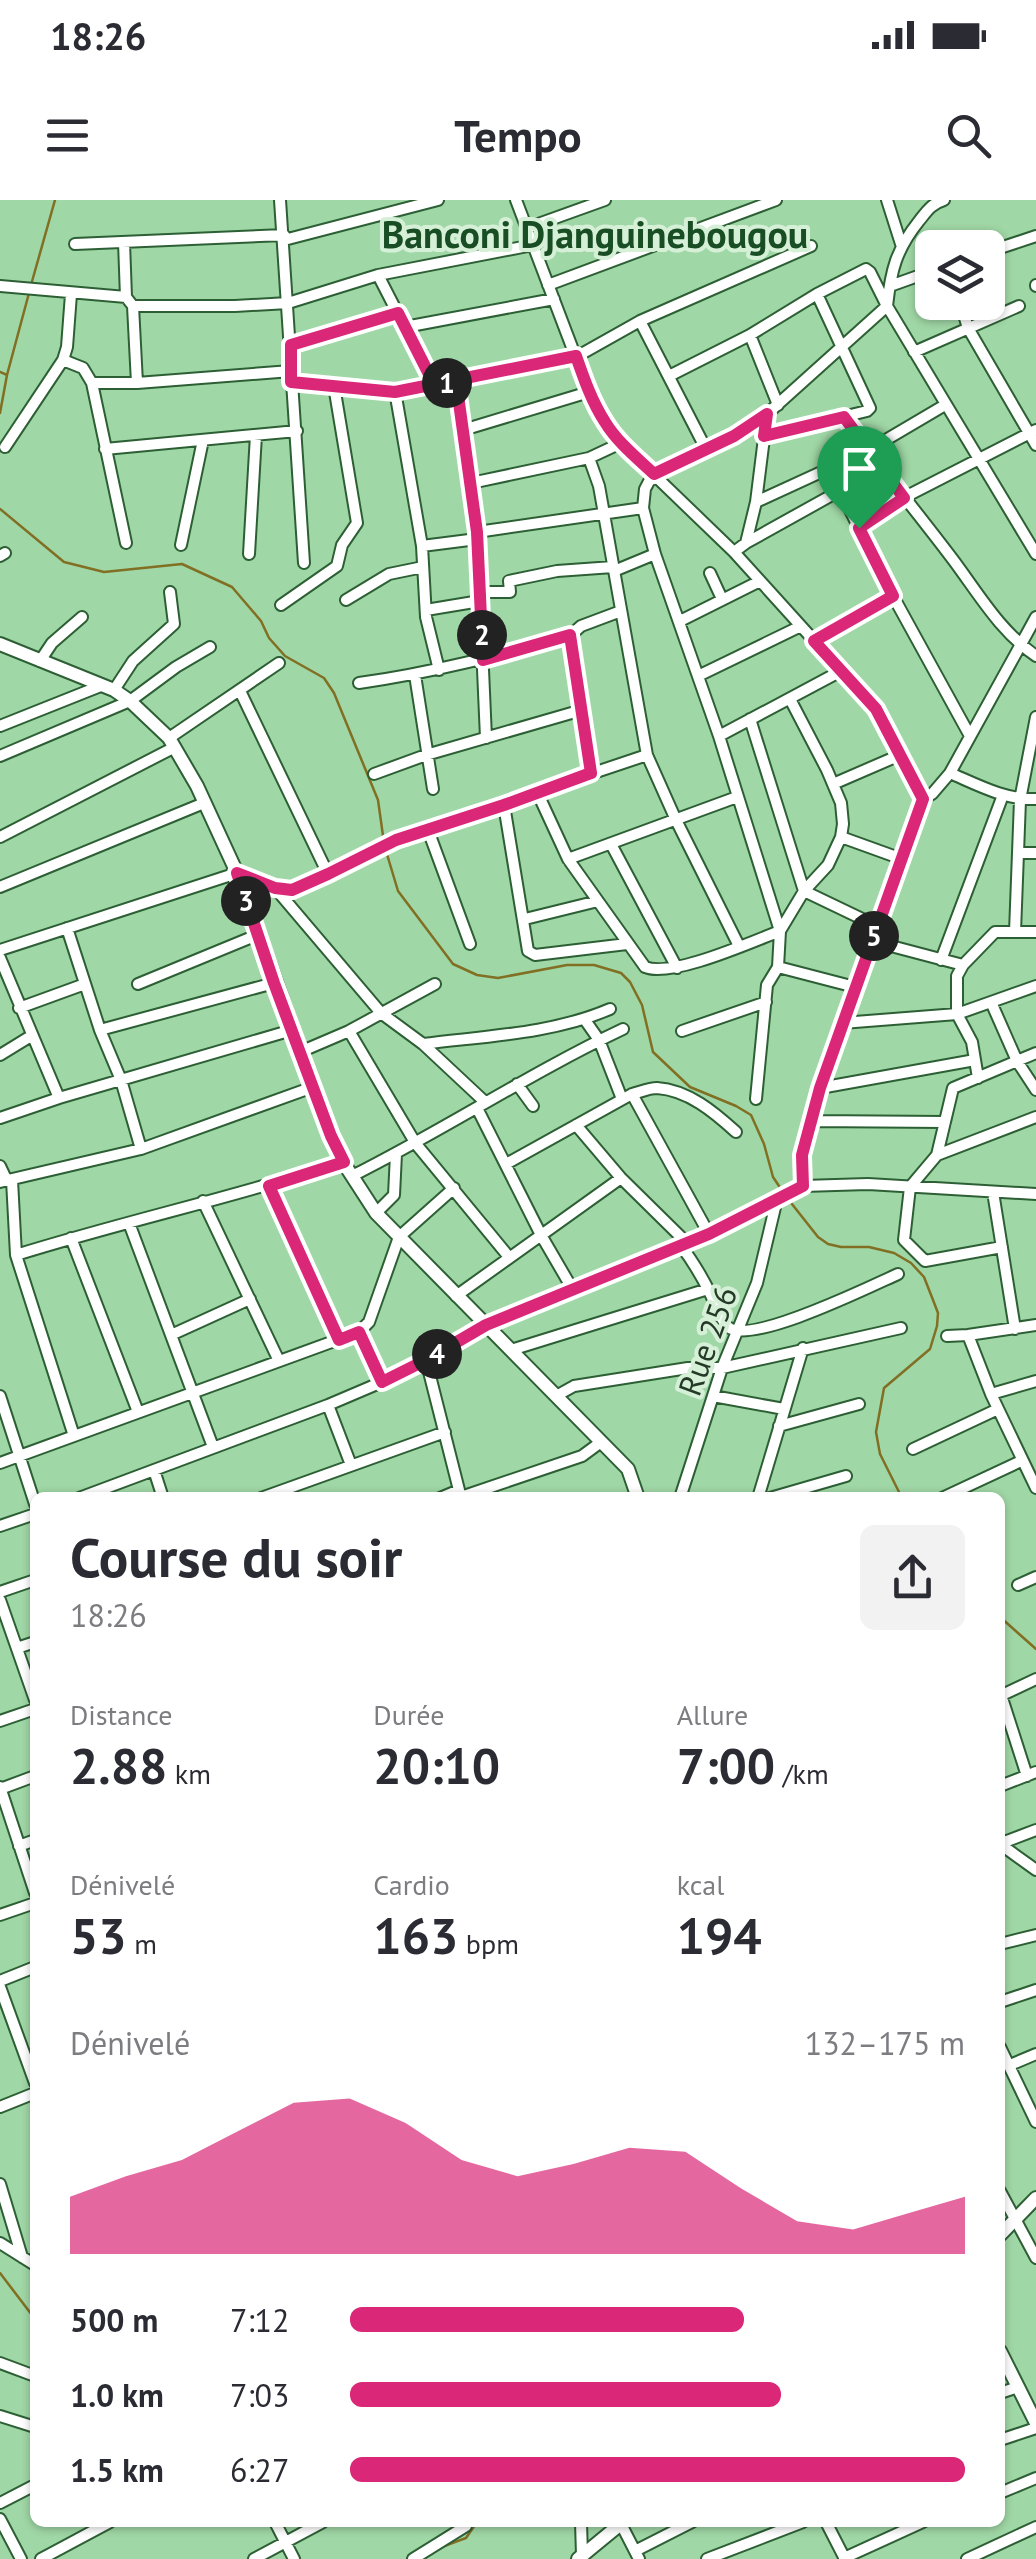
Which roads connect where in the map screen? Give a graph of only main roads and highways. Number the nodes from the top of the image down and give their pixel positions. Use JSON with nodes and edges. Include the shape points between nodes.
{"nodes":[{"id":1,"x":1,"y":646,"type":"edge"},
{"id":2,"x":636,"y":1492,"type":"edge"},
{"id":3,"x":1036,"y":2198,"type":"edge"},
{"id":4,"x":1005,"y":2229,"type":"edge"},
{"id":5,"x":1005,"y":2363,"type":"edge"},
{"id":6,"x":1036,"y":2426,"type":"edge"},
{"id":7,"x":617,"y":2527,"type":"edge"},
{"id":8,"x":580,"y":2557,"type":"edge"}],
"edges":[{"from":1,"to":2,"type":"main road","via":[[109,688],[172,743],[237,873],[331,1136],[352,1176],[399,1238],[628,1470]]},
{"from":3,"to":4,"type":"main road"},
{"from":5,"to":6,"type":"main road"},
{"from":7,"to":8,"type":"main road"}]}
